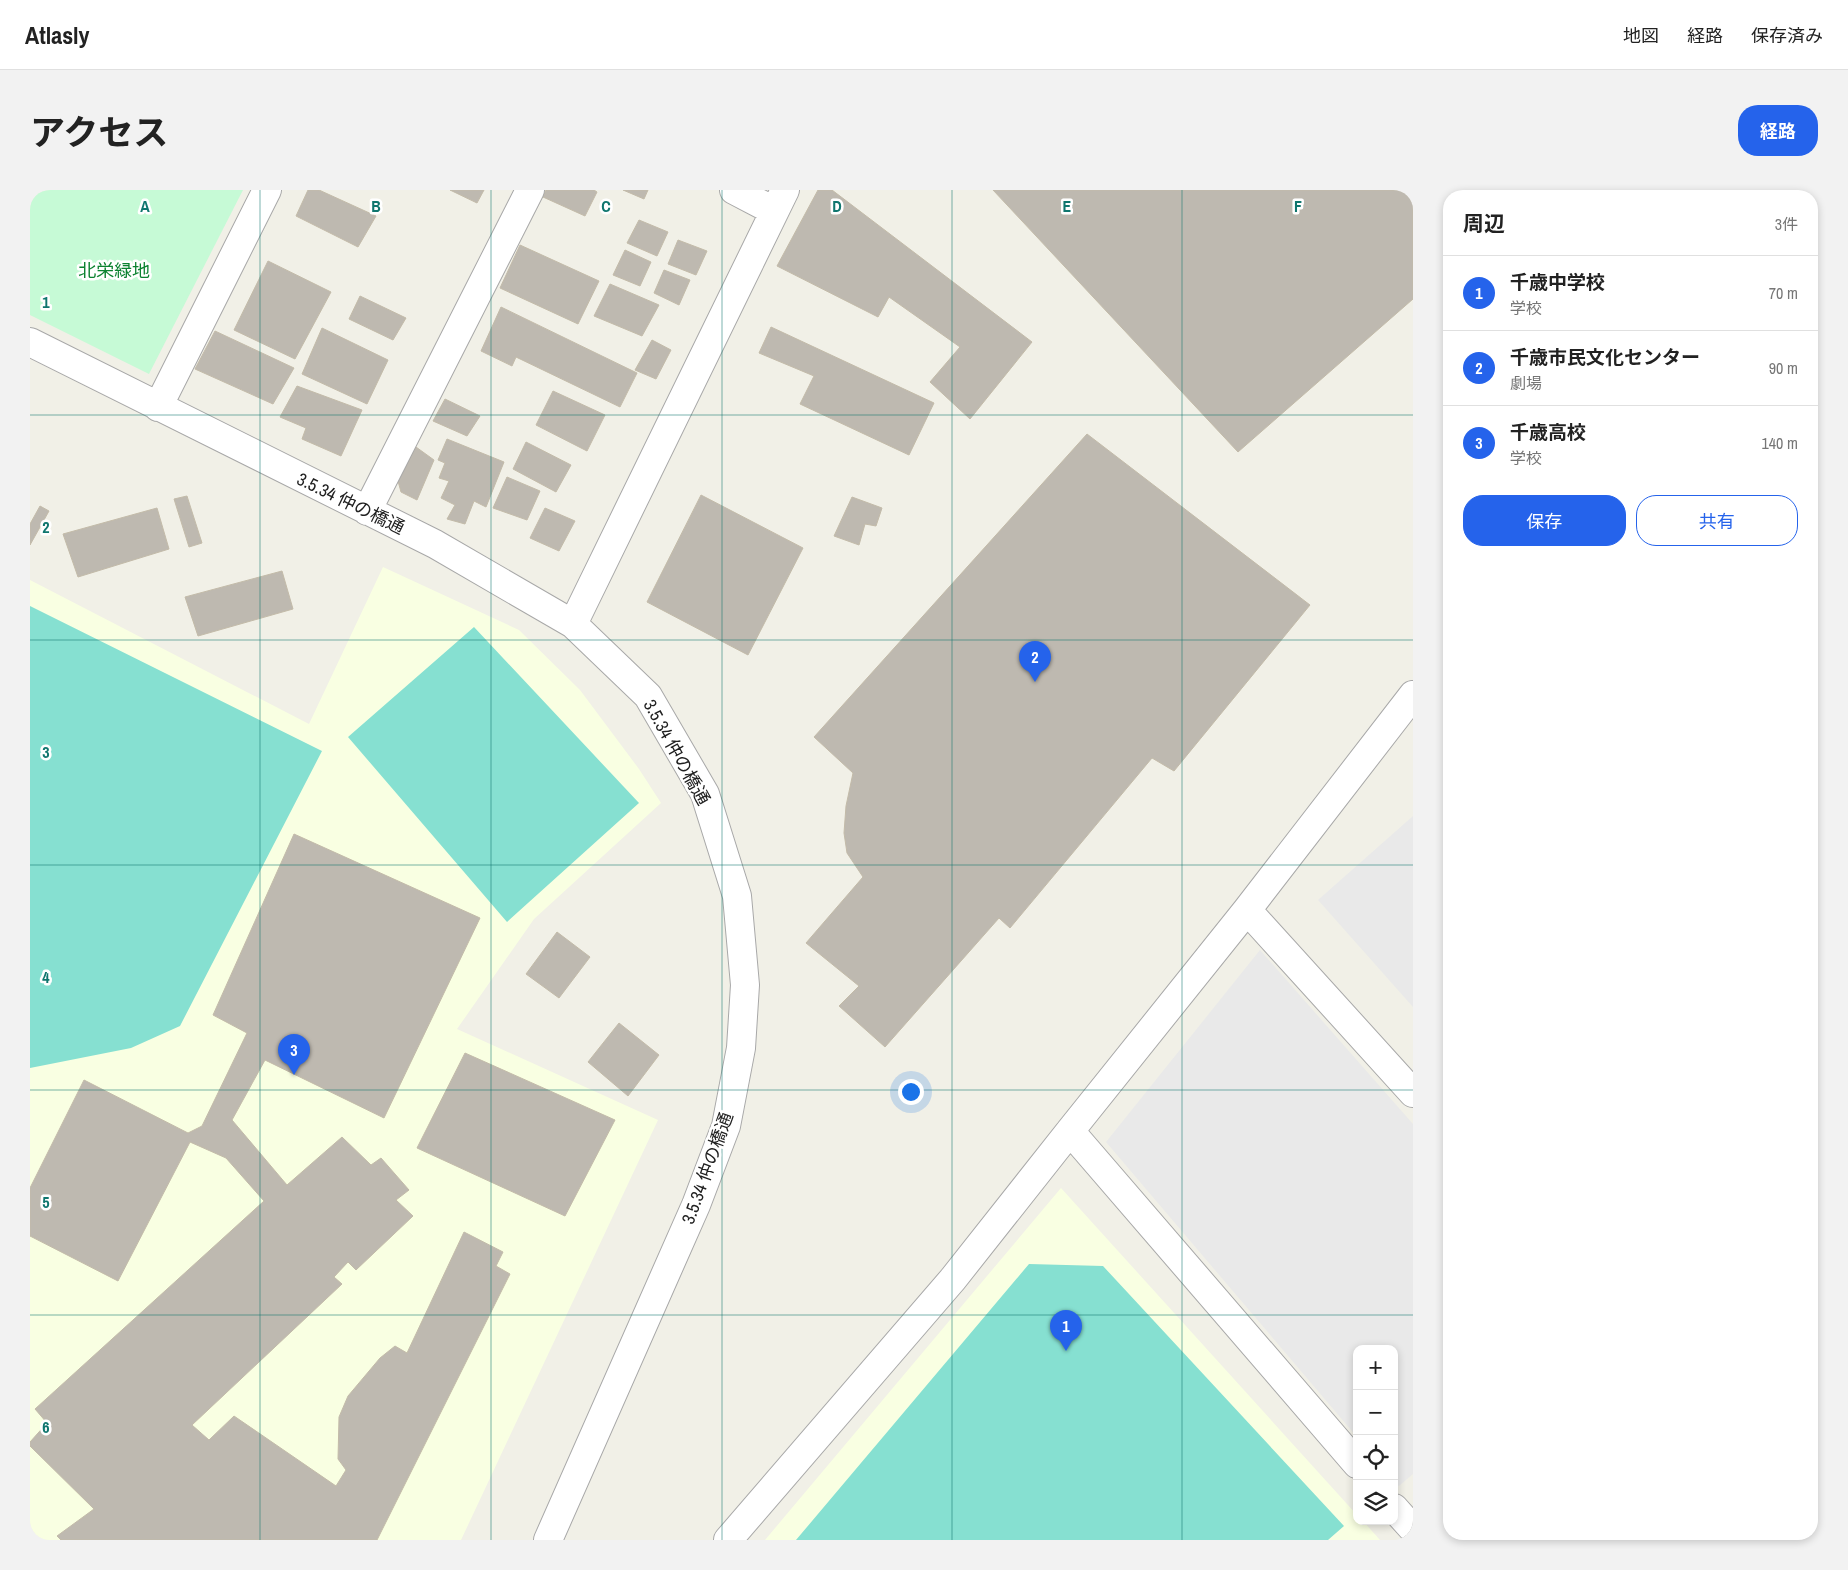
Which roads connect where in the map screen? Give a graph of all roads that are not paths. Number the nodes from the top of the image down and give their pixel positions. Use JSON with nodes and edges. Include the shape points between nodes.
{"nodes":[{"id":1,"x":267,"y":190,"type":"edge"},
{"id":2,"x":530,"y":190,"type":"edge"},
{"id":3,"x":734,"y":190,"type":"edge"},
{"id":4,"x":779,"y":200,"type":"edge"},
{"id":5,"x":30,"y":342,"type":"edge"},
{"id":6,"x":158,"y":407,"type":"junction"},
{"id":7,"x":367,"y":511,"type":"junction"},
{"id":8,"x":573,"y":624,"type":"junction"},
{"id":9,"x":1413,"y":695,"type":"edge"},
{"id":10,"x":1247,"y":910,"type":"junction"},
{"id":11,"x":1413,"y":1092,"type":"edge"},
{"id":12,"x":1070,"y":1131,"type":"junction"},
{"id":13,"x":1353,"y":1459,"type":"edge"},
{"id":14,"x":1398,"y":1513,"type":"edge"},
{"id":15,"x":1413,"y":1530,"type":"edge"},
{"id":16,"x":548,"y":1540,"type":"edge"},
{"id":17,"x":728,"y":1540,"type":"edge"}],
"edges":[{"from":1,"to":6,"type":"street"},
{"from":2,"to":7,"type":"street"},
{"from":3,"to":4,"type":"street"},
{"from":4,"to":8,"type":"street"},
{"from":5,"to":6,"type":"street","name":"3.5.34 仲の橋通"},
{"from":6,"to":7,"type":"street","name":"3.5.34 仲の橋通"},
{"from":7,"to":8,"type":"street","name":"3.5.34 仲の橋通","via":[[435,544]]},
{"from":8,"to":16,"type":"street","name":"3.5.34 仲の橋通","via":[[648,696],[705,794],[737,896],[745,985],[741,1048],[726,1126],[696,1205]]},
{"from":9,"to":10,"type":"street"},
{"from":10,"to":11,"type":"street"},
{"from":10,"to":12,"type":"street"},
{"from":12,"to":13,"type":"street"},
{"from":12,"to":17,"type":"street","via":[[953,1279]]},
{"from":14,"to":15,"type":"street"}]}
